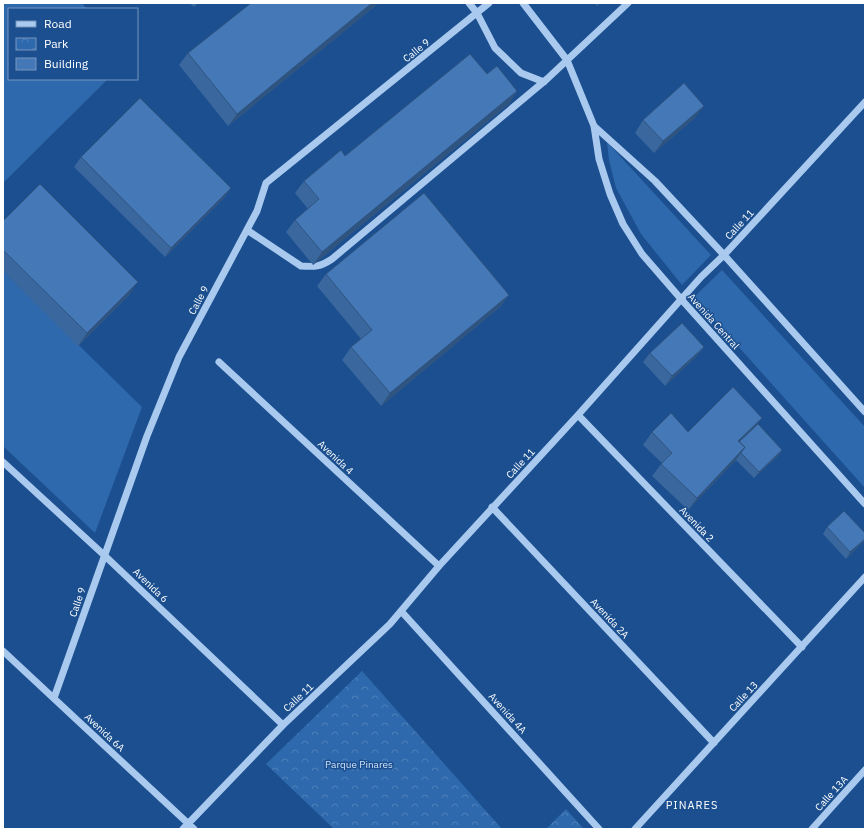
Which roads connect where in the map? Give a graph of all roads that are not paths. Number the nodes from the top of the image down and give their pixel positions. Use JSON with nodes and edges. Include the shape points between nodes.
{"nodes":[{"id":1,"x":469,"y":3,"type":"edge"},
{"id":2,"x":489,"y":3,"type":"edge"},
{"id":3,"x":524,"y":3,"type":"edge"},
{"id":4,"x":628,"y":3,"type":"edge"},
{"id":5,"x":477,"y":13,"type":"junction"},
{"id":6,"x":567,"y":60,"type":"junction"},
{"id":7,"x":544,"y":82,"type":"junction"},
{"id":8,"x":865,"y":102,"type":"edge"},
{"id":9,"x":594,"y":126,"type":"junction"},
{"id":10,"x":247,"y":230,"type":"junction"},
{"id":11,"x":724,"y":255,"type":"junction"},
{"id":12,"x":681,"y":299,"type":"junction"},
{"id":13,"x":219,"y":362,"type":"dead end"},
{"id":14,"x":865,"y":412,"type":"edge"},
{"id":15,"x":578,"y":415,"type":"junction"},
{"id":16,"x":3,"y":462,"type":"edge"},
{"id":17,"x":865,"y":504,"type":"edge"},
{"id":18,"x":492,"y":507,"type":"junction"},
{"id":19,"x":104,"y":555,"type":"junction"},
{"id":20,"x":439,"y":566,"type":"junction"},
{"id":21,"x":865,"y":577,"type":"edge"},
{"id":22,"x":401,"y":611,"type":"junction"},
{"id":23,"x":802,"y":647,"type":"junction"},
{"id":24,"x":3,"y":651,"type":"edge"},
{"id":25,"x":54,"y":698,"type":"junction"},
{"id":26,"x":282,"y":725,"type":"junction"},
{"id":27,"x":714,"y":743,"type":"junction"},
{"id":28,"x":865,"y":770,"type":"edge"},
{"id":29,"x":188,"y":827,"type":"edge"},
{"id":30,"x":599,"y":829,"type":"edge"},
{"id":31,"x":635,"y":829,"type":"edge"},
{"id":32,"x":812,"y":829,"type":"edge"}],
"edges":[{"from":1,"to":5,"type":"street"},
{"from":2,"to":5,"type":"street","name":"Calle 9"},
{"from":3,"to":6,"type":"street","name":"Avenida Central"},
{"from":4,"to":6,"type":"street"},
{"from":5,"to":7,"type":"street","via":[[496,48],[521,73]]},
{"from":5,"to":10,"type":"street","name":"Calle 9","via":[[266,183],[257,211]]},
{"from":6,"to":7,"type":"street"},
{"from":6,"to":9,"type":"street","name":"Avenida Central"},
{"from":7,"to":10,"type":"street","via":[[322,265],[302,266]]},
{"from":8,"to":11,"type":"street","name":"Calle 11"},
{"from":9,"to":11,"type":"street","name":"Avenida Central","via":[[655,181]]},
{"from":9,"to":12,"type":"street","name":"Avenida Central","via":[[599,159],[623,224],[642,254]]},
{"from":10,"to":19,"type":"street","name":"Calle 9","via":[[179,356]]},
{"from":11,"to":12,"type":"street","name":"Calle 11"},
{"from":11,"to":14,"type":"street","name":"Avenida Central"},
{"from":12,"to":15,"type":"street","name":"Calle 11"},
{"from":12,"to":17,"type":"street","name":"Avenida Central"},
{"from":13,"to":20,"type":"street","name":"Avenida 4"},
{"from":15,"to":18,"type":"street","name":"Calle 11"},
{"from":15,"to":23,"type":"street","name":"Avenida 2"},
{"from":16,"to":19,"type":"street","name":"Avenida 6"},
{"from":18,"to":20,"type":"street","name":"Calle 11"},
{"from":18,"to":27,"type":"street","name":"Avenida 2A"},
{"from":19,"to":25,"type":"street","name":"Calle 9"},
{"from":19,"to":26,"type":"street","name":"Avenida 6"},
{"from":20,"to":22,"type":"street","name":"Calle 11"},
{"from":21,"to":23,"type":"street","name":"Calle 13"},
{"from":22,"to":26,"type":"street","name":"Calle 11"},
{"from":22,"to":30,"type":"street","name":"Avenida 4A"},
{"from":23,"to":27,"type":"street","name":"Calle 13"},
{"from":24,"to":25,"type":"street","name":"Avenida 6A"},
{"from":25,"to":29,"type":"street","name":"Avenida 6A"},
{"from":26,"to":29,"type":"street","name":"Calle 11"},
{"from":27,"to":31,"type":"street","name":"Calle 13"},
{"from":28,"to":32,"type":"street","name":"Calle 13A"}]}
